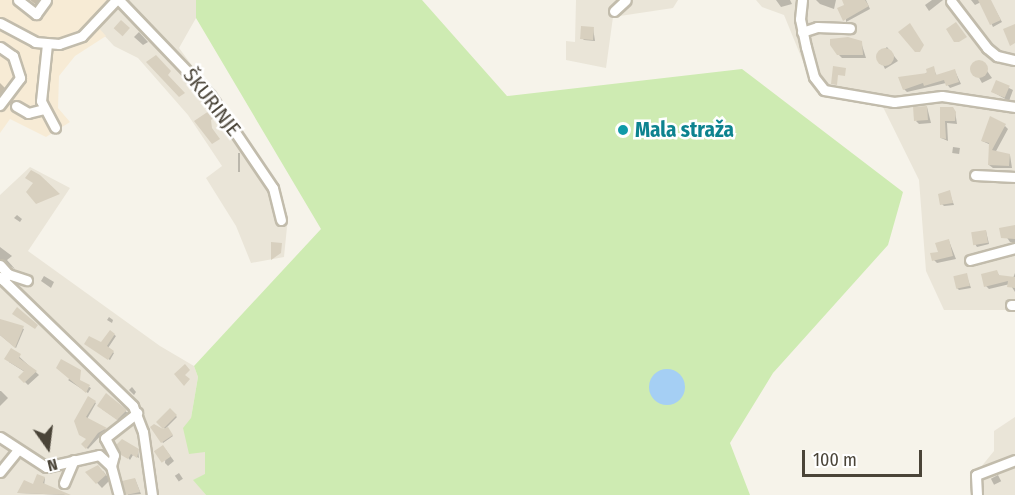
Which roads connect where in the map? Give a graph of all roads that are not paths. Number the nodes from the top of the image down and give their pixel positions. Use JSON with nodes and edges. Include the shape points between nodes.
{"nodes":[{"id":1,"x":18,"y":0,"type":"edge"},
{"id":2,"x":46,"y":0,"type":"edge"},
{"id":3,"x":117,"y":0,"type":"edge"},
{"id":4,"x":626,"y":0,"type":"edge"},
{"id":5,"x":802,"y":0,"type":"edge"},
{"id":6,"x":951,"y":1,"type":"edge"},
{"id":7,"x":614,"y":11,"type":"dead end"},
{"id":8,"x":0,"y":23,"type":"edge"},
{"id":9,"x":850,"y":28,"type":"dead end"},
{"id":10,"x":802,"y":32,"type":"junction"},
{"id":11,"x":47,"y":44,"type":"junction"},
{"id":12,"x":0,"y":47,"type":"edge"},
{"id":13,"x":1015,"y":60,"type":"edge"},
{"id":14,"x":0,"y":105,"type":"edge"},
{"id":15,"x":16,"y":106,"type":"dead end"},
{"id":16,"x":1015,"y":107,"type":"edge"},
{"id":17,"x":44,"y":109,"type":"junction"},
{"id":18,"x":55,"y":127,"type":"dead end"},
{"id":19,"x":975,"y":175,"type":"dead end"},
{"id":20,"x":1015,"y":177,"type":"edge"},
{"id":21,"x":281,"y":220,"type":"dead end"},
{"id":22,"x":1015,"y":248,"type":"edge"},
{"id":23,"x":970,"y":260,"type":"dead end"},
{"id":24,"x":0,"y":265,"type":"edge"},
{"id":25,"x":4,"y":277,"type":"edge"},
{"id":26,"x":27,"y":280,"type":"dead end"},
{"id":27,"x":137,"y":413,"type":"junction"},
{"id":28,"x":0,"y":437,"type":"edge"},
{"id":29,"x":18,"y":450,"type":"junction"},
{"id":30,"x":74,"y":460,"type":"junction"},
{"id":31,"x":1015,"y":460,"type":"edge"},
{"id":32,"x":111,"y":466,"type":"junction"},
{"id":33,"x":0,"y":472,"type":"edge"},
{"id":34,"x":64,"y":483,"type":"dead end"},
{"id":35,"x":119,"y":495,"type":"edge"},
{"id":36,"x":152,"y":495,"type":"edge"},
{"id":37,"x":977,"y":495,"type":"edge"}],
"edges":[{"from":1,"to":2,"type":"street","via":[[36,14]]},
{"from":3,"to":11,"type":"street","name":"ŠKURINJE","via":[[91,23],[89,30],[70,42]]},
{"from":3,"to":21,"type":"street","name":"ŠKURINJE","via":[[210,95],[273,188]]},
{"from":4,"to":7,"type":"street"},
{"from":5,"to":10,"type":"street"},
{"from":6,"to":13,"type":"street","via":[[987,48],[997,56]]},
{"from":8,"to":11,"type":"street","via":[[23,38]]},
{"from":9,"to":10,"type":"street","via":[[817,27]]},
{"from":10,"to":16,"type":"street","via":[[813,77],[824,90],[894,102],[942,96]]},
{"from":11,"to":17,"type":"street","via":[[41,91]]},
{"from":12,"to":14,"type":"street","via":[[13,56],[20,78]]},
{"from":15,"to":17,"type":"street","via":[[28,113]]},
{"from":17,"to":18,"type":"street"},
{"from":19,"to":20,"type":"street"},
{"from":22,"to":23,"type":"street"},
{"from":24,"to":25,"type":"street"},
{"from":25,"to":26,"type":"street"},
{"from":25,"to":27,"type":"street","via":[[128,399]]},
{"from":27,"to":32,"type":"street","via":[[105,438],[114,454]]},
{"from":27,"to":36,"type":"street","via":[[152,463]]},
{"from":28,"to":29,"type":"street"},
{"from":29,"to":30,"type":"street","via":[[46,467]]},
{"from":29,"to":33,"type":"street"},
{"from":30,"to":32,"type":"street","via":[[99,455]]},
{"from":30,"to":34,"type":"street"},
{"from":31,"to":37,"type":"street","via":[[976,475]]},
{"from":32,"to":35,"type":"street"}]}
